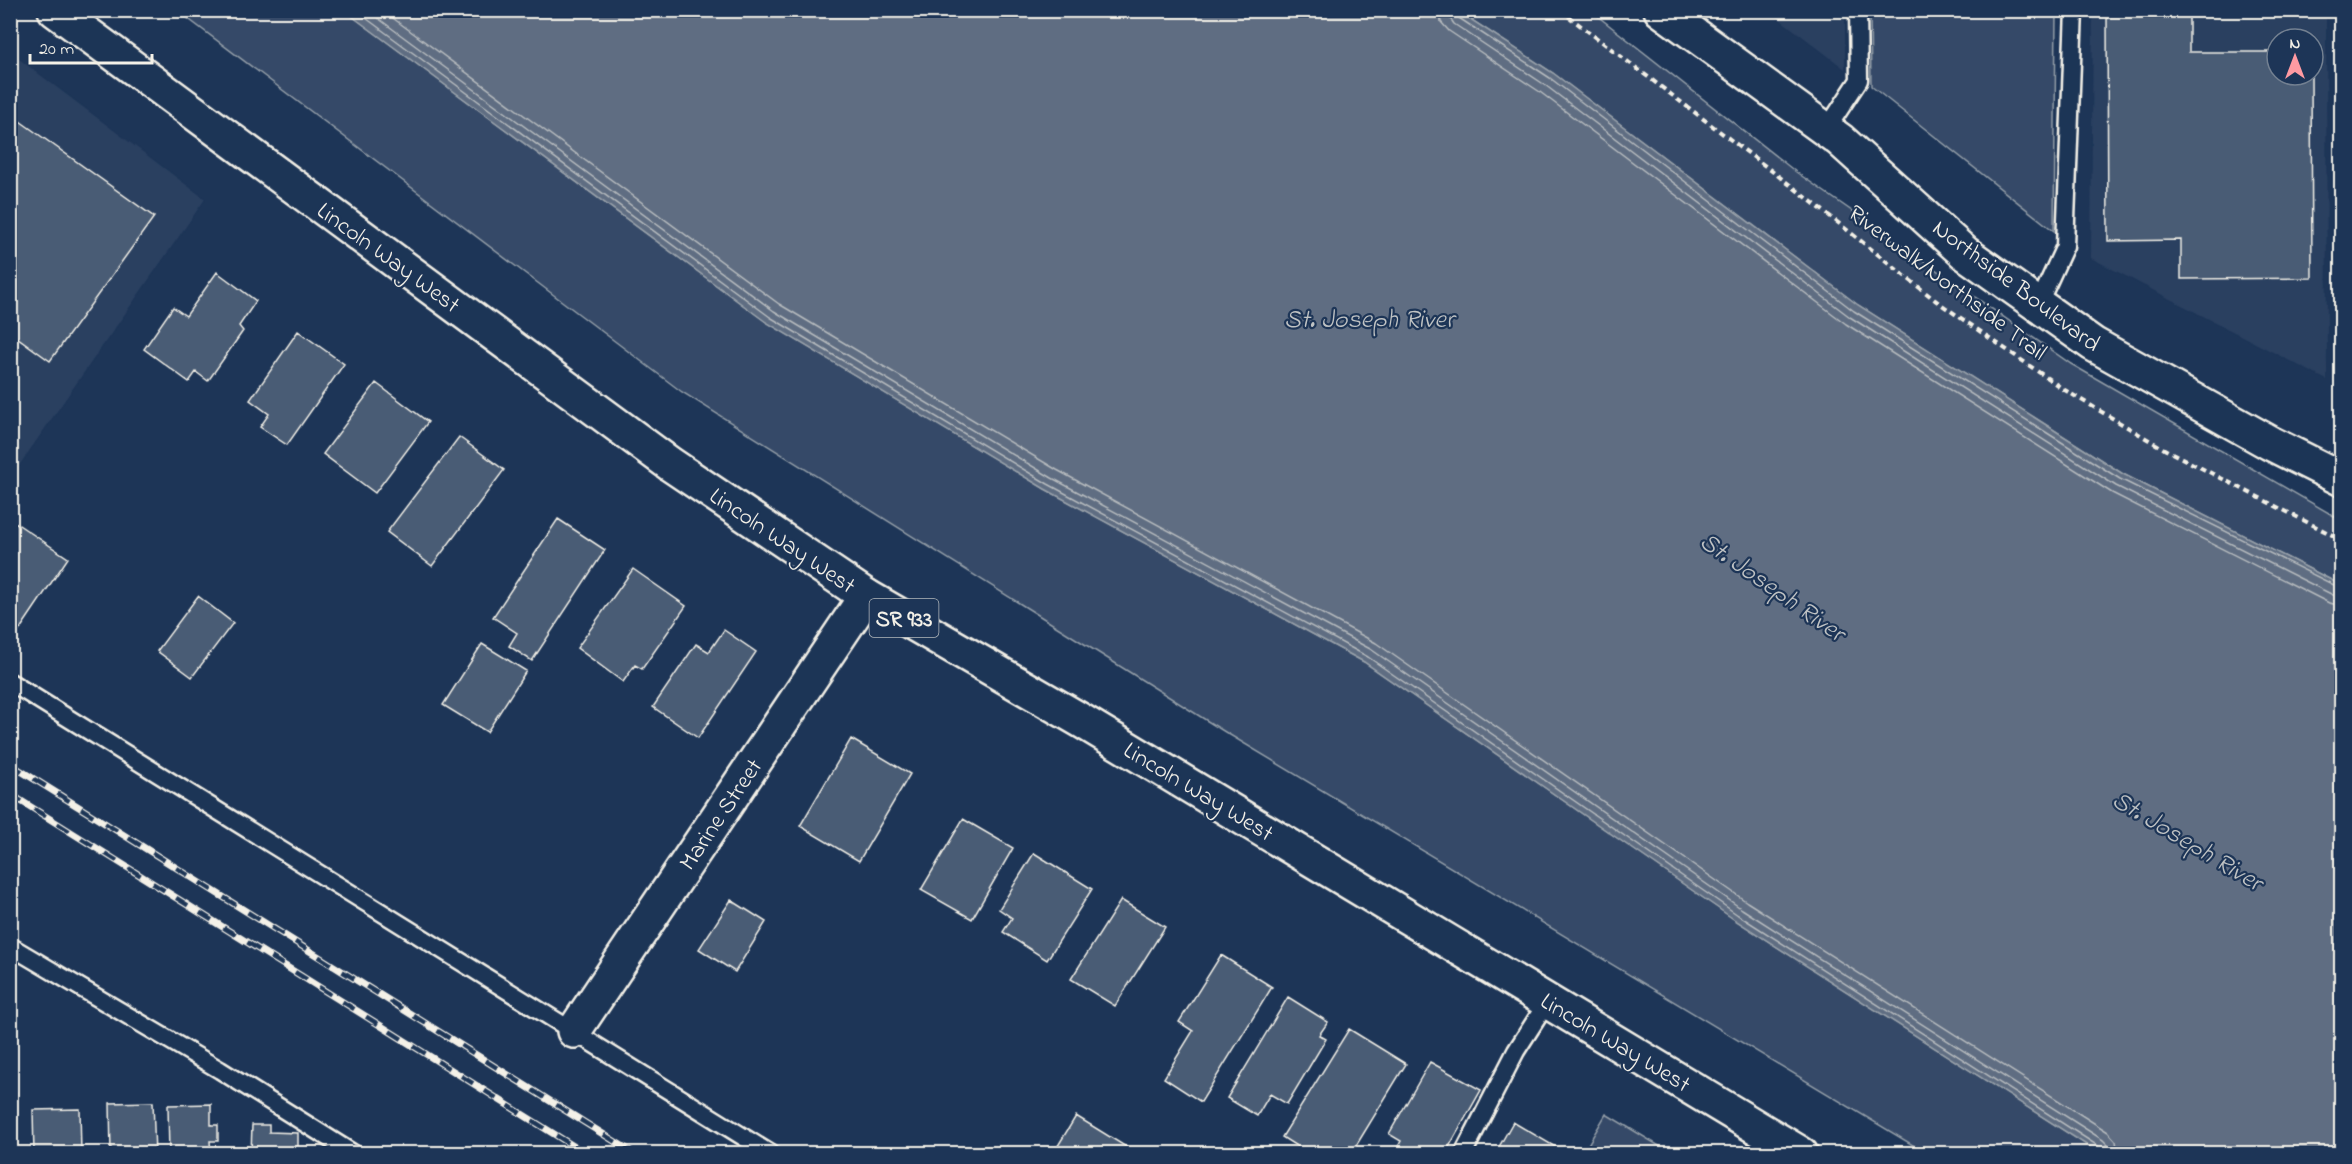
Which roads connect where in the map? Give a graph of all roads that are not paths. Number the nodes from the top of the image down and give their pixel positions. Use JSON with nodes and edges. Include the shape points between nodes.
{"nodes":[{"id":1,"x":55,"y":10,"type":"edge"},
{"id":2,"x":1661,"y":10,"type":"edge"},
{"id":3,"x":1858,"y":10,"type":"edge"},
{"id":4,"x":2074,"y":10,"type":"edge"},
{"id":5,"x":1826,"y":130,"type":"junction"},
{"id":6,"x":2038,"y":305,"type":"junction"},
{"id":7,"x":2342,"y":479,"type":"edge"},
{"id":8,"x":866,"y":596,"type":"junction"},
{"id":9,"x":10,"y":682,"type":"edge"},
{"id":10,"x":10,"y":946,"type":"edge"},
{"id":11,"x":1548,"y":1001,"type":"junction"},
{"id":12,"x":574,"y":1031,"type":"junction"},
{"id":13,"x":354,"y":1154,"type":"edge"},
{"id":14,"x":771,"y":1154,"type":"edge"},
{"id":15,"x":1463,"y":1154,"type":"edge"},
{"id":16,"x":1801,"y":1154,"type":"edge"}],
"edges":[{"from":1,"to":8,"type":"main road","name":"Lincoln Way West","number":"SR 933","via":[[670,464]]},
{"from":2,"to":5,"type":"main road","name":"Northside Boulevard"},
{"from":3,"to":5,"type":"lane","via":[[1858,80]]},
{"from":4,"to":6,"type":"lane","via":[[2065,246]]},
{"from":5,"to":6,"type":"main road","name":"Northside Boulevard","via":[[1965,253]]},
{"from":6,"to":7,"type":"main road","name":"Northside Boulevard","via":[[2093,344]]},
{"from":8,"to":11,"type":"main road","name":"Lincoln Way West","number":"SR 933"},
{"from":8,"to":12,"type":"main road","name":"Marine Street"},
{"from":9,"to":12,"type":"lane"},
{"from":10,"to":13,"type":"lane"},
{"from":11,"to":15,"type":"lane","via":[[1516,1051]]},
{"from":11,"to":16,"type":"main road","name":"Lincoln Way West","number":"SR 933"},
{"from":12,"to":14,"type":"lane"}]}
